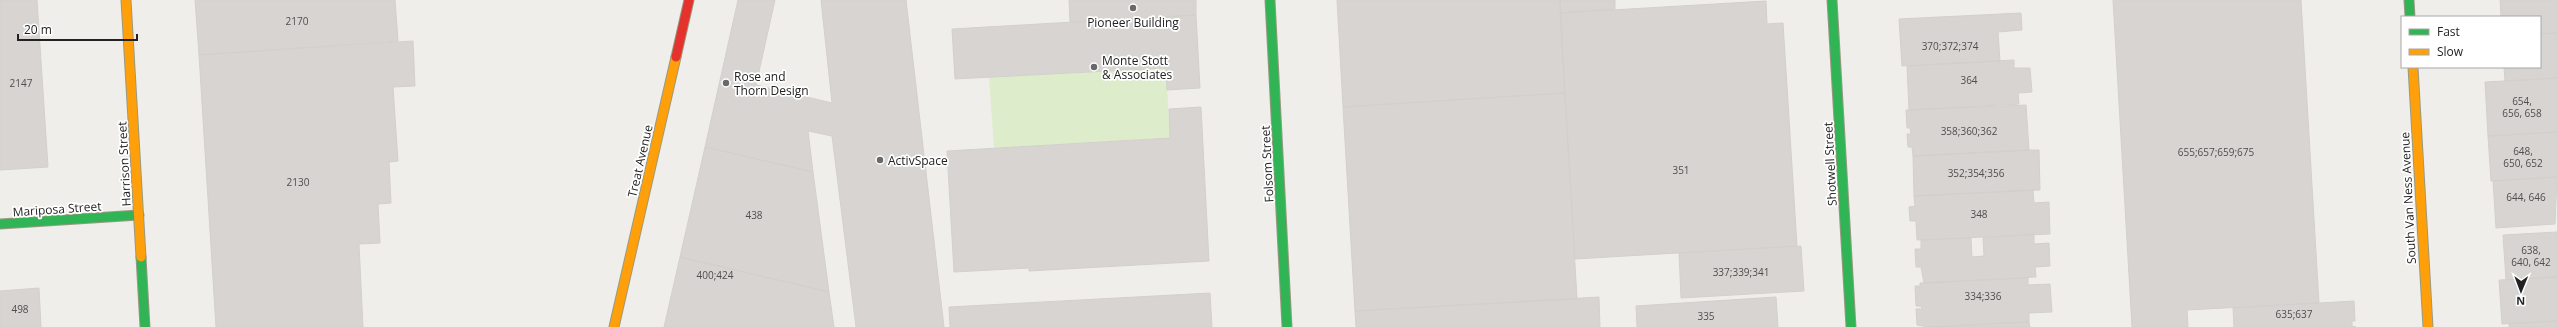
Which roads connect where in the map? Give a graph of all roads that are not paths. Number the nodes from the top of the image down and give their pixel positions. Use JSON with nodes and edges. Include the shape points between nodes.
{"nodes":[{"id":1,"x":126,"y":0,"type":"edge"},
{"id":2,"x":689,"y":0,"type":"edge"},
{"id":3,"x":1270,"y":0,"type":"edge"},
{"id":4,"x":1832,"y":0,"type":"edge"},
{"id":5,"x":2409,"y":0,"type":"edge"},
{"id":6,"x":2410,"y":16,"type":"edge"},
{"id":7,"x":2413,"y":68,"type":"edge"},
{"id":8,"x":139,"y":215,"type":"junction"},
{"id":9,"x":0,"y":224,"type":"edge"},
{"id":10,"x":145,"y":327,"type":"edge"},
{"id":11,"x":614,"y":327,"type":"edge"},
{"id":12,"x":1287,"y":327,"type":"edge"},
{"id":13,"x":1851,"y":327,"type":"edge"},
{"id":14,"x":2428,"y":327,"type":"edge"}],
"edges":[{"from":1,"to":8,"type":"street","name":"Harrison Street"},
{"from":2,"to":11,"type":"street","name":"Treat Avenue"},
{"from":3,"to":12,"type":"street","name":"Folsom Street"},
{"from":4,"to":13,"type":"street","name":"Shotwell Street"},
{"from":5,"to":6,"type":"street"},
{"from":7,"to":14,"type":"street","name":"South Van Ness Avenue"},
{"from":8,"to":9,"type":"street","name":"Mariposa Street"},
{"from":8,"to":10,"type":"street","name":"Harrison Street"}]}
